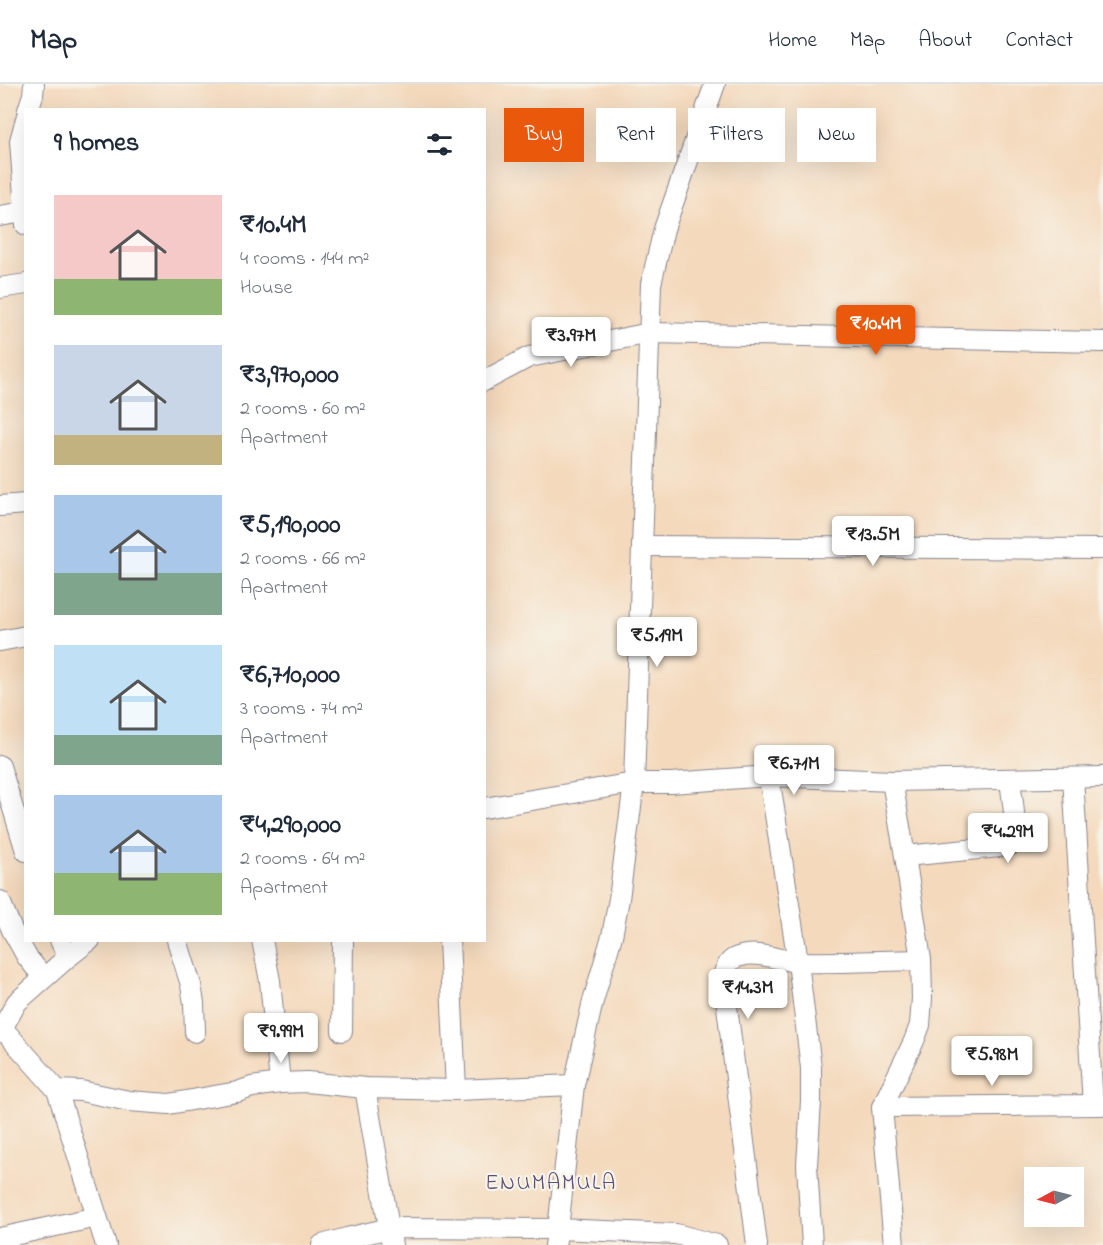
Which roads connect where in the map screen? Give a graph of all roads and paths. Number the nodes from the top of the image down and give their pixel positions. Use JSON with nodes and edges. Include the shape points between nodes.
{"nodes":[{"id":1,"x":34,"y":84,"type":"edge"},
{"id":2,"x":715,"y":84,"type":"edge"},
{"id":3,"x":29,"y":108,"type":"edge"},
{"id":4,"x":24,"y":126,"type":"edge"},
{"id":5,"x":24,"y":203,"type":"edge"},
{"id":6,"x":0,"y":216,"type":"edge"},
{"id":7,"x":24,"y":218,"type":"edge"},
{"id":8,"x":24,"y":284,"type":"edge"},
{"id":9,"x":0,"y":288,"type":"edge"},
{"id":10,"x":650,"y":333,"type":"junction"},
{"id":11,"x":1103,"y":342,"type":"edge"},
{"id":12,"x":486,"y":380,"type":"edge"},
{"id":13,"x":24,"y":504,"type":"edge"},
{"id":14,"x":0,"y":506,"type":"edge"},
{"id":15,"x":642,"y":546,"type":"junction"},
{"id":16,"x":1103,"y":549,"type":"edge"},
{"id":17,"x":24,"y":636,"type":"edge"},
{"id":18,"x":0,"y":641,"type":"edge"},
{"id":19,"x":0,"y":766,"type":"edge"},
{"id":20,"x":769,"y":776,"type":"junction"},
{"id":21,"x":1103,"y":777,"type":"edge"},
{"id":22,"x":1073,"y":778,"type":"junction"},
{"id":23,"x":1010,"y":779,"type":"junction"},
{"id":24,"x":892,"y":781,"type":"junction"},
{"id":25,"x":634,"y":783,"type":"junction"},
{"id":26,"x":486,"y":808,"type":"edge"},
{"id":27,"x":24,"y":844,"type":"edge"},
{"id":28,"x":905,"y":856,"type":"junction"},
{"id":29,"x":0,"y":901,"type":"edge"},
{"id":30,"x":84,"y":942,"type":"edge"},
{"id":31,"x":178,"y":942,"type":"edge"},
{"id":32,"x":262,"y":942,"type":"edge"},
{"id":33,"x":343,"y":942,"type":"edge"},
{"id":34,"x":449,"y":942,"type":"edge"},
{"id":35,"x":64,"y":949,"type":"edge"},
{"id":36,"x":921,"y":960,"type":"junction"},
{"id":37,"x":798,"y":962,"type":"junction"},
{"id":38,"x":44,"y":978,"type":"junction"},
{"id":39,"x":1,"y":1030,"type":"edge"},
{"id":40,"x":342,"y":1031,"type":"dead end"},
{"id":41,"x":195,"y":1032,"type":"dead end"},
{"id":42,"x":280,"y":1083,"type":"junction"},
{"id":43,"x":574,"y":1084,"type":"junction"},
{"id":44,"x":364,"y":1088,"type":"junction"},
{"id":45,"x":57,"y":1090,"type":"junction"},
{"id":46,"x":456,"y":1090,"type":"junction"},
{"id":47,"x":1098,"y":1105,"type":"edge"},
{"id":48,"x":882,"y":1107,"type":"junction"},
{"id":49,"x":97,"y":1217,"type":"junction"},
{"id":50,"x":391,"y":1237,"type":"edge"},
{"id":51,"x":557,"y":1237,"type":"edge"},
{"id":52,"x":0,"y":1238,"type":"edge"},
{"id":53,"x":677,"y":1239,"type":"edge"},
{"id":54,"x":106,"y":1245,"type":"edge"},
{"id":55,"x":322,"y":1245,"type":"edge"},
{"id":56,"x":717,"y":1245,"type":"edge"},
{"id":57,"x":758,"y":1245,"type":"edge"},
{"id":58,"x":812,"y":1245,"type":"edge"},
{"id":59,"x":894,"y":1245,"type":"edge"}],
"edges":[{"from":1,"to":3,"type":"street"},
{"from":2,"to":10,"type":"street","via":[[664,229],[651,284]]},
{"from":4,"to":5,"type":"street","via":[[20,141]]},
{"from":6,"to":7,"type":"street"},
{"from":8,"to":9,"type":"street"},
{"from":10,"to":11,"type":"street"},
{"from":10,"to":12,"type":"street","via":[[529,357]]},
{"from":10,"to":15,"type":"street"},
{"from":13,"to":14,"type":"street"},
{"from":15,"to":16,"type":"street"},
{"from":15,"to":25,"type":"street"},
{"from":17,"to":18,"type":"street"},
{"from":19,"to":27,"type":"street"},
{"from":20,"to":24,"type":"street"},
{"from":20,"to":25,"type":"street"},
{"from":20,"to":37,"type":"street"},
{"from":21,"to":22,"type":"street"},
{"from":22,"to":23,"type":"street"},
{"from":22,"to":47,"type":"street"},
{"from":23,"to":24,"type":"street"},
{"from":23,"to":28,"type":"street","via":[[1015,829],[1010,844]]},
{"from":24,"to":28,"type":"street"},
{"from":25,"to":26,"type":"street"},
{"from":25,"to":43,"type":"street","via":[[612,936]]},
{"from":28,"to":36,"type":"street"},
{"from":29,"to":38,"type":"street","via":[[27,957]]},
{"from":30,"to":35,"type":"street"},
{"from":31,"to":41,"type":"street","via":[[191,985]]},
{"from":32,"to":42,"type":"street"},
{"from":33,"to":40,"type":"street"},
{"from":34,"to":46,"type":"street"},
{"from":35,"to":38,"type":"street"},
{"from":36,"to":37,"type":"street"},
{"from":36,"to":48,"type":"street","via":[[920,1025]]},
{"from":37,"to":57,"type":"street","via":[[741,956],[731,959],[723,975]]},
{"from":37,"to":58,"type":"street","via":[[811,1068],[807,1165]]},
{"from":38,"to":39,"type":"street","via":[[17,1002]]},
{"from":39,"to":45,"type":"street"},
{"from":42,"to":44,"type":"street"},
{"from":42,"to":45,"type":"street","via":[[169,1104]]},
{"from":43,"to":46,"type":"street"},
{"from":43,"to":51,"type":"street"},
{"from":44,"to":46,"type":"street"},
{"from":44,"to":50,"type":"street"},
{"from":45,"to":49,"type":"street"},
{"from":47,"to":48,"type":"street"},
{"from":48,"to":59,"type":"street"},
{"from":49,"to":52,"type":"street"},
{"from":49,"to":54,"type":"street"},
{"from":50,"to":51,"type":"street"},
{"from":50,"to":55,"type":"street","via":[[347,1238]]},
{"from":51,"to":53,"type":"street"},
{"from":53,"to":56,"type":"street"}]}
